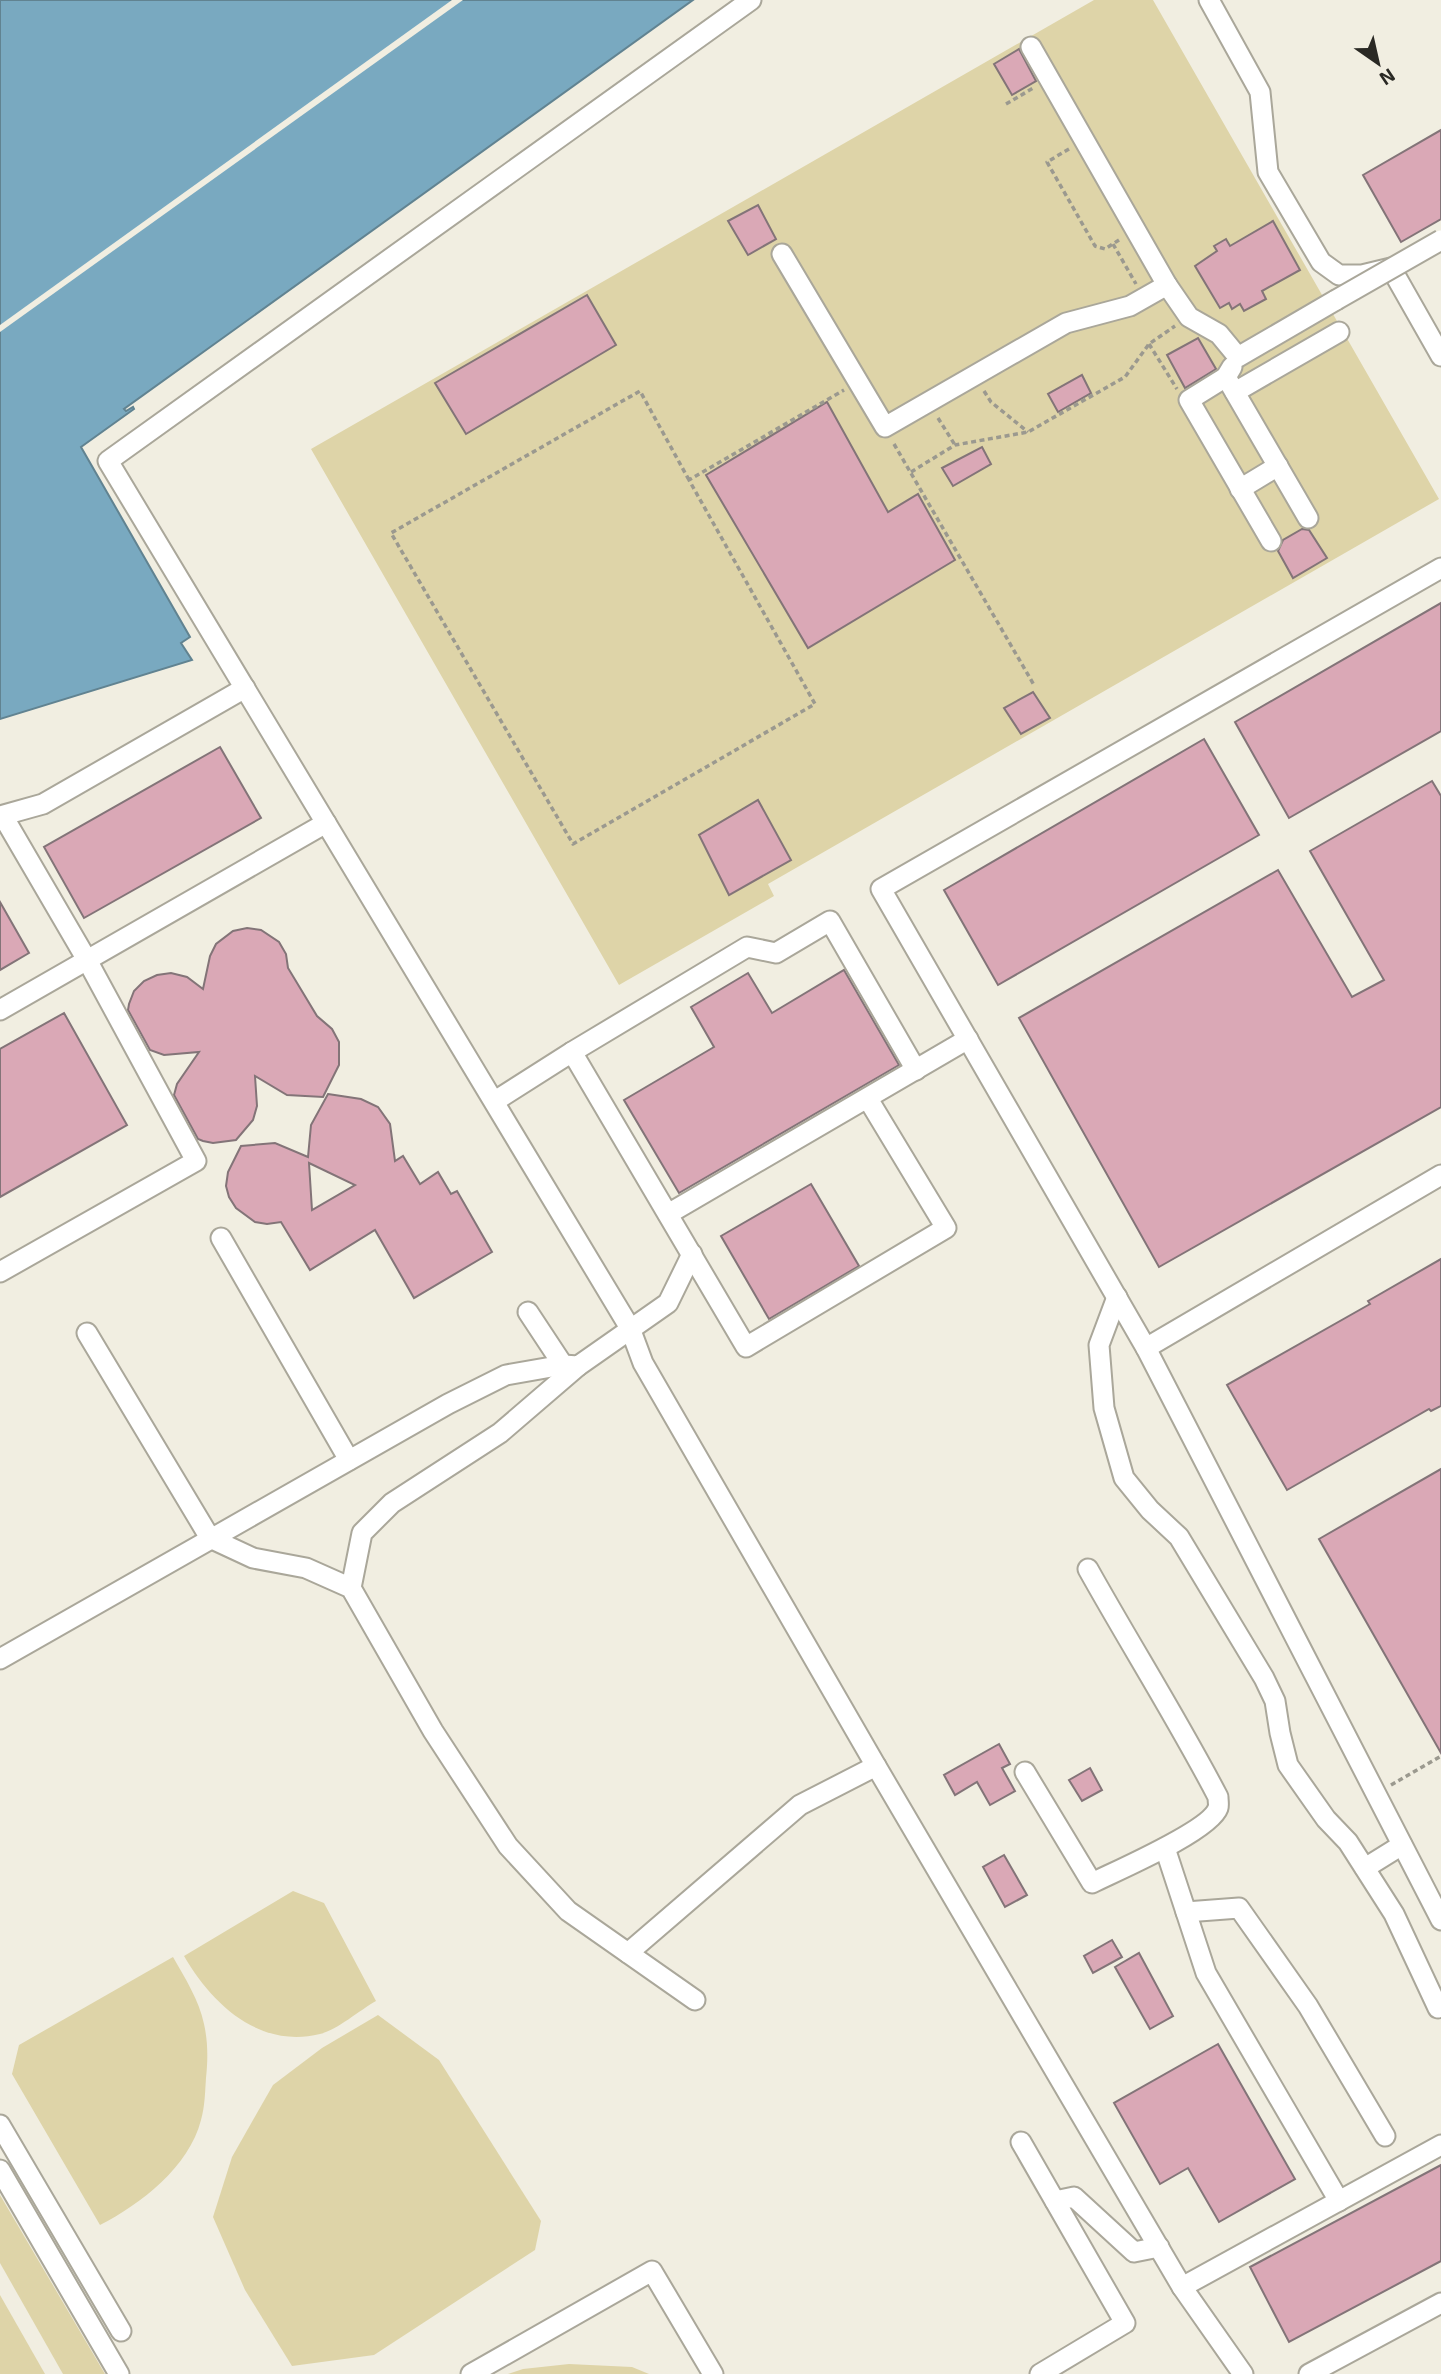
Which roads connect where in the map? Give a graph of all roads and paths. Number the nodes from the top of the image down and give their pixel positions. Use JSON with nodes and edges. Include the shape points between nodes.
{"nodes":[{"id":1,"x":751,"y":0,"type":"edge"},
{"id":2,"x":1209,"y":0,"type":"edge"},
{"id":3,"x":1031,"y":47,"type":"dead end"},
{"id":4,"x":1048,"y":78,"type":"junction"},
{"id":5,"x":1006,"y":104,"type":"dead end"},
{"id":6,"x":1084,"y":140,"type":"junction"},
{"id":7,"x":1135,"y":229,"type":"junction"},
{"id":8,"x":1441,"y":240,"type":"edge"},
{"id":9,"x":1113,"y":244,"type":"junction"},
{"id":10,"x":782,"y":254,"type":"dead end"},
{"id":11,"x":1167,"y":285,"type":"junction"},
{"id":12,"x":1144,"y":298,"type":"junction"},
{"id":13,"x":1189,"y":317,"type":"junction"},
{"id":14,"x":1339,"y":332,"type":"dead end"},
{"id":15,"x":1278,"y":334,"type":"junction"},
{"id":16,"x":1149,"y":344,"type":"junction"},
{"id":17,"x":1441,"y":356,"type":"edge"},
{"id":18,"x":1238,"y":357,"type":"junction"},
{"id":19,"x":1292,"y":359,"type":"junction"},
{"id":20,"x":975,"y":375,"type":"junction"},
{"id":21,"x":858,"y":382,"type":"junction"},
{"id":22,"x":1230,"y":385,"type":"junction"},
{"id":23,"x":1189,"y":400,"type":"junction"},
{"id":24,"x":928,"y":402,"type":"junction"},
{"id":25,"x":885,"y":427,"type":"junction"},
{"id":26,"x":1028,"y":432,"type":"junction"},
{"id":27,"x":955,"y":445,"type":"junction"},
{"id":28,"x":1278,"y":466,"type":"junction"},
{"id":29,"x":911,"y":472,"type":"junction"},
{"id":30,"x":690,"y":480,"type":"junction"},
{"id":31,"x":1240,"y":489,"type":"junction"},
{"id":32,"x":1308,"y":518,"type":"dead end"},
{"id":33,"x":1271,"y":541,"type":"dead end"},
{"id":34,"x":1441,"y":568,"type":"edge"},
{"id":35,"x":1034,"y":685,"type":"dead end"},
{"id":36,"x":246,"y":688,"type":"junction"},
{"id":37,"x":1,"y":816,"type":"edge"},
{"id":38,"x":326,"y":823,"type":"junction"},
{"id":39,"x":87,"y":960,"type":"junction"},
{"id":40,"x":0,"y":1010,"type":"edge"},
{"id":41,"x":968,"y":1039,"type":"junction"},
{"id":42,"x":572,"y":1052,"type":"junction"},
{"id":43,"x":916,"y":1070,"type":"junction"},
{"id":44,"x":867,"y":1099,"type":"junction"},
{"id":45,"x":495,"y":1101,"type":"junction"},
{"id":46,"x":1441,"y":1175,"type":"edge"},
{"id":47,"x":668,"y":1214,"type":"junction"},
{"id":48,"x":221,"y":1238,"type":"dead end"},
{"id":49,"x":692,"y":1254,"type":"junction"},
{"id":50,"x":0,"y":1272,"type":"edge"},
{"id":51,"x":1117,"y":1297,"type":"junction"},
{"id":52,"x":528,"y":1312,"type":"dead end"},
{"id":53,"x":630,"y":1328,"type":"junction"},
{"id":54,"x":87,"y":1333,"type":"dead end"},
{"id":55,"x":1146,"y":1348,"type":"junction"},
{"id":56,"x":571,"y":1365,"type":"junction"},
{"id":57,"x":349,"y":1460,"type":"junction"},
{"id":58,"x":210,"y":1538,"type":"junction"},
{"id":59,"x":1088,"y":1569,"type":"dead end"},
{"id":60,"x":351,"y":1588,"type":"junction"},
{"id":61,"x":0,"y":1659,"type":"edge"},
{"id":62,"x":1441,"y":1756,"type":"edge"},
{"id":63,"x":876,"y":1766,"type":"junction"},
{"id":64,"x":1025,"y":1772,"type":"dead end"},
{"id":65,"x":1390,"y":1785,"type":"dead end"},
{"id":66,"x":1402,"y":1845,"type":"junction"},
{"id":67,"x":1165,"y":1848,"type":"junction"},
{"id":68,"x":1365,"y":1868,"type":"junction"},
{"id":69,"x":1186,"y":1912,"type":"junction"},
{"id":70,"x":1441,"y":1920,"type":"edge"},
{"id":71,"x":628,"y":1953,"type":"junction"},
{"id":72,"x":695,"y":2000,"type":"dead end"},
{"id":73,"x":1438,"y":2008,"type":"dead end"},
{"id":74,"x":0,"y":2125,"type":"edge"},
{"id":75,"x":1385,"y":2136,"type":"dead end"},
{"id":76,"x":1021,"y":2142,"type":"dead end"},
{"id":77,"x":1441,"y":2145,"type":"edge"},
{"id":78,"x":0,"y":2170,"type":"edge"},
{"id":79,"x":1055,"y":2201,"type":"junction"},
{"id":80,"x":1339,"y":2201,"type":"junction"},
{"id":81,"x":1159,"y":2247,"type":"junction"},
{"id":82,"x":1182,"y":2287,"type":"junction"},
{"id":83,"x":1441,"y":2303,"type":"edge"},
{"id":84,"x":121,"y":2331,"type":"dead end"},
{"id":85,"x":119,"y":2374,"type":"edge"},
{"id":86,"x":471,"y":2374,"type":"edge"},
{"id":87,"x":713,"y":2374,"type":"edge"},
{"id":88,"x":1040,"y":2374,"type":"edge"},
{"id":89,"x":1243,"y":2374,"type":"edge"},
{"id":90,"x":1309,"y":2374,"type":"edge"}],
"edges":[{"from":1,"to":36,"type":"lane","via":[[108,461]]},
{"from":2,"to":17,"type":"lane","via":[[1260,92],[1268,172],[1321,262],[1339,275],[1391,268]]},
{"from":3,"to":4,"type":"lane"},
{"from":4,"to":5,"type":"path"},
{"from":4,"to":6,"type":"lane"},
{"from":6,"to":7,"type":"lane"},
{"from":6,"to":9,"type":"path","via":[[1046,162],[1095,246]]},
{"from":7,"to":9,"type":"path"},
{"from":7,"to":11,"type":"lane"},
{"from":8,"to":15,"type":"lane","bridge":true},
{"from":9,"to":12,"type":"path"},
{"from":10,"to":21,"type":"lane"},
{"from":11,"to":12,"type":"lane"},
{"from":11,"to":13,"type":"lane"},
{"from":12,"to":20,"type":"lane","via":[[1066,323]]},
{"from":13,"to":16,"type":"path"},
{"from":13,"to":18,"type":"lane","via":[[1219,334]]},
{"from":14,"to":19,"type":"lane"},
{"from":15,"to":18,"type":"lane"},
{"from":15,"to":19,"type":"lane"},
{"from":16,"to":23,"type":"path"},
{"from":16,"to":26,"type":"path","via":[[1125,377]]},
{"from":18,"to":22,"type":"lane"},
{"from":19,"to":22,"type":"lane"},
{"from":20,"to":24,"type":"lane"},
{"from":20,"to":26,"type":"path","via":[[991,402]]},
{"from":21,"to":25,"type":"lane"},
{"from":21,"to":30,"type":"path"},
{"from":22,"to":23,"type":"lane"},
{"from":22,"to":28,"type":"lane"},
{"from":23,"to":31,"type":"lane"},
{"from":24,"to":25,"type":"lane"},
{"from":24,"to":27,"type":"path"},
{"from":25,"to":29,"type":"path"},
{"from":26,"to":27,"type":"path"},
{"from":27,"to":29,"type":"path"},
{"from":28,"to":31,"type":"lane"},
{"from":28,"to":32,"type":"lane"},
{"from":29,"to":35,"type":"path"},
{"from":30,"to":30,"type":"path","via":[[815,704],[573,844],[391,533],[640,391]]},
{"from":31,"to":33,"type":"lane"},
{"from":34,"to":41,"type":"lane","via":[[881,889]]},
{"from":36,"to":37,"type":"lane","via":[[43,804]]},
{"from":36,"to":38,"type":"lane"},
{"from":37,"to":39,"type":"lane"},
{"from":38,"to":39,"type":"lane"},
{"from":38,"to":45,"type":"lane"},
{"from":39,"to":40,"type":"lane"},
{"from":39,"to":50,"type":"lane","via":[[196,1161]]},
{"from":41,"to":43,"type":"lane"},
{"from":41,"to":51,"type":"lane"},
{"from":42,"to":43,"type":"lane","via":[[747,947],[776,953],[830,922]]},
{"from":42,"to":45,"type":"lane"},
{"from":42,"to":47,"type":"lane"},
{"from":43,"to":44,"type":"lane"},
{"from":44,"to":47,"type":"lane"},
{"from":44,"to":49,"type":"lane","via":[[946,1228],[746,1347]]},
{"from":45,"to":53,"type":"lane"},
{"from":46,"to":55,"type":"lane"},
{"from":47,"to":49,"type":"lane"},
{"from":48,"to":57,"type":"lane"},
{"from":49,"to":53,"type":"lane","via":[[668,1303]]},
{"from":51,"to":55,"type":"lane"},
{"from":51,"to":68,"type":"lane","via":[[1099,1345],[1104,1408],[1124,1478],[1179,1537],[1270,1689],[1288,1765]]},
{"from":52,"to":56,"type":"lane"},
{"from":53,"to":56,"type":"lane"},
{"from":53,"to":63,"type":"lane","via":[[643,1363]]},
{"from":54,"to":58,"type":"lane"},
{"from":55,"to":66,"type":"lane"},
{"from":56,"to":57,"type":"lane","via":[[506,1375]]},
{"from":56,"to":60,"type":"lane","via":[[500,1433],[392,1503],[362,1533]]},
{"from":57,"to":58,"type":"lane"},
{"from":58,"to":60,"type":"lane","via":[[253,1558],[306,1568]]},
{"from":58,"to":61,"type":"lane"},
{"from":59,"to":67,"type":"lane","via":[[1218,1797],[1218,1809],[1207,1821]]},
{"from":60,"to":71,"type":"lane","via":[[433,1731],[508,1846],[568,1911]]},
{"from":62,"to":65,"type":"path"},
{"from":63,"to":71,"type":"lane","via":[[800,1805]]},
{"from":63,"to":81,"type":"lane"},
{"from":64,"to":67,"type":"lane","via":[[1092,1882]]},
{"from":66,"to":68,"type":"lane"},
{"from":66,"to":70,"type":"lane"},
{"from":67,"to":69,"type":"lane"},
{"from":68,"to":73,"type":"lane","via":[[1394,1914]]},
{"from":69,"to":75,"type":"lane","via":[[1239,1908],[1308,2006]]},
{"from":69,"to":80,"type":"lane","via":[[1206,1973]]},
{"from":71,"to":72,"type":"lane"},
{"from":74,"to":84,"type":"lane"},
{"from":76,"to":79,"type":"lane"},
{"from":77,"to":80,"type":"lane"},
{"from":78,"to":85,"type":"lane"},
{"from":79,"to":81,"type":"lane","via":[[1074,2197],[1134,2252]]},
{"from":79,"to":88,"type":"lane","via":[[1125,2323]]},
{"from":80,"to":82,"type":"lane"},
{"from":81,"to":82,"type":"lane"},
{"from":82,"to":89,"type":"lane"},
{"from":83,"to":90,"type":"lane"},
{"from":86,"to":87,"type":"lane","via":[[652,2271]]}]}
